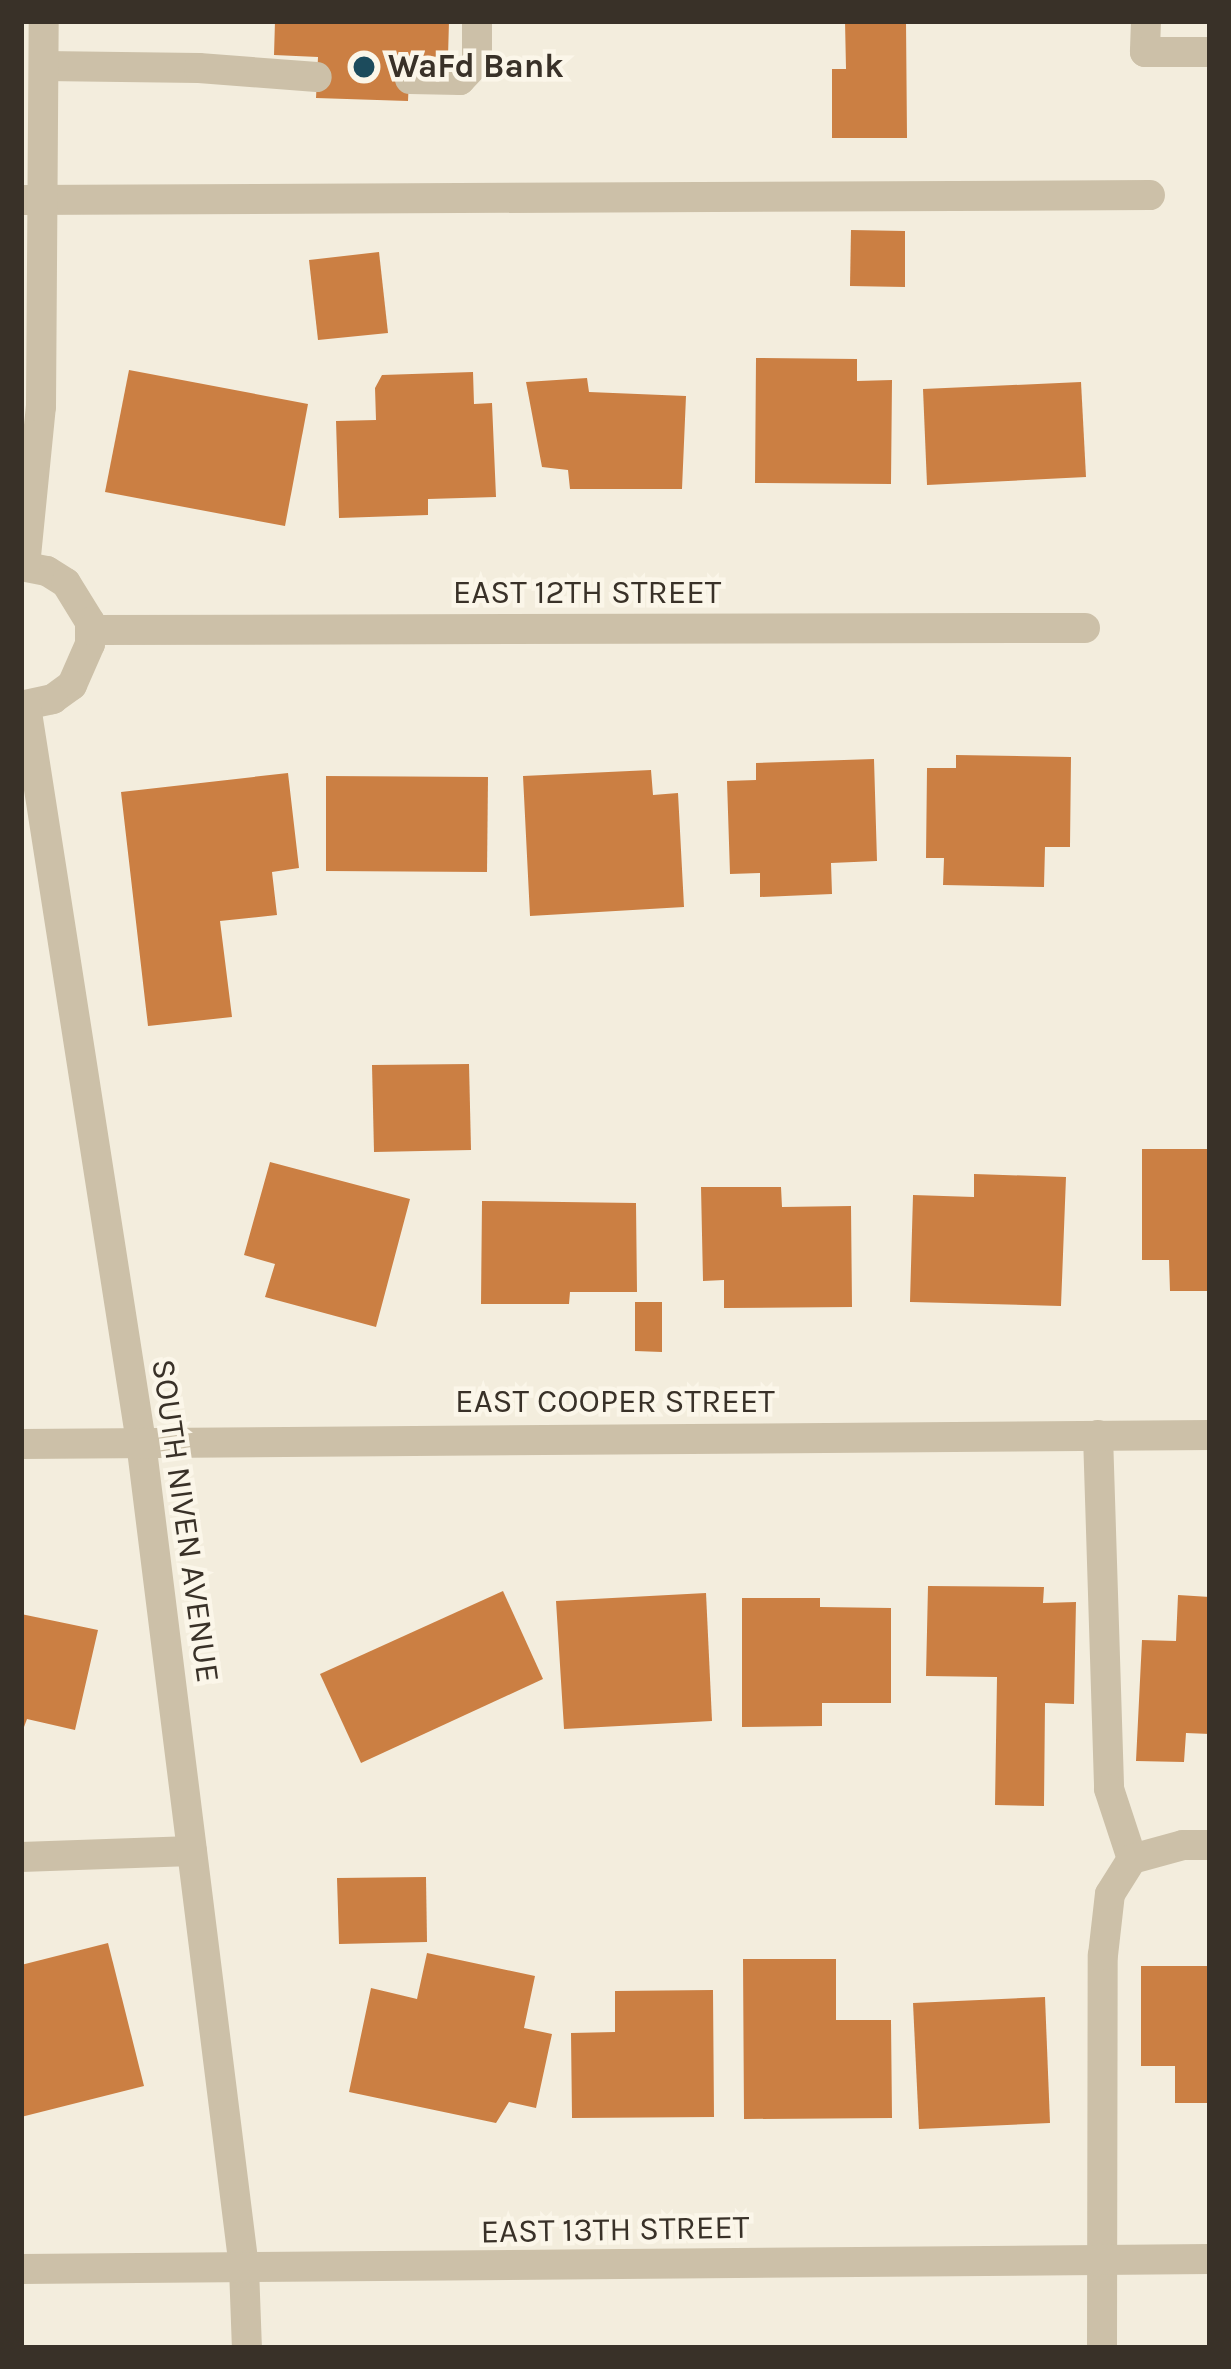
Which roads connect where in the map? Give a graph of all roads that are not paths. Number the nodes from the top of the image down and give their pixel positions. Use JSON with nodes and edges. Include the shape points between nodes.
{"nodes":[{"id":1,"x":44,"y":21,"type":"edge"},
{"id":2,"x":477,"y":21,"type":"edge"},
{"id":3,"x":1146,"y":21,"type":"edge"},
{"id":4,"x":1210,"y":52,"type":"edge"},
{"id":5,"x":44,"y":66,"type":"junction"},
{"id":6,"x":317,"y":77,"type":"dead end"},
{"id":7,"x":410,"y":79,"type":"dead end"},
{"id":8,"x":1150,"y":195,"type":"dead end"},
{"id":9,"x":32,"y":200,"type":"edge"},
{"id":10,"x":23,"y":566,"type":"edge"},
{"id":11,"x":1085,"y":628,"type":"dead end"},
{"id":12,"x":90,"y":630,"type":"junction"},
{"id":13,"x":23,"y":706,"type":"edge"},
{"id":14,"x":1210,"y":1435,"type":"edge"},
{"id":15,"x":1098,"y":1436,"type":"junction"},
{"id":16,"x":141,"y":1442,"type":"junction"},
{"id":17,"x":21,"y":1444,"type":"edge"},
{"id":18,"x":1210,"y":1845,"type":"edge"},
{"id":19,"x":192,"y":1851,"type":"junction"},
{"id":20,"x":21,"y":1856,"type":"edge"},
{"id":21,"x":1132,"y":1858,"type":"junction"},
{"id":22,"x":1210,"y":2259,"type":"edge"},
{"id":23,"x":1102,"y":2260,"type":"junction"},
{"id":24,"x":21,"y":2269,"type":"edge"},
{"id":25,"x":244,"y":2269,"type":"junction"},
{"id":26,"x":247,"y":2348,"type":"edge"},
{"id":27,"x":1102,"y":2348,"type":"edge"}],
"edges":[{"from":1,"to":5,"type":"street"},
{"from":2,"to":7,"type":"street","via":[[477,62],[460,80]]},
{"from":3,"to":4,"type":"street","via":[[1145,52]]},
{"from":5,"to":6,"type":"street"},
{"from":5,"to":9,"type":"street"},
{"from":8,"to":9,"type":"street"},
{"from":9,"to":10,"type":"street","via":[[41,407]]},
{"from":10,"to":12,"type":"street","via":[[66,583]]},
{"from":11,"to":12,"type":"street","name":"EAST 12TH STREET"},
{"from":12,"to":13,"type":"street","via":[[72,685]]},
{"from":13,"to":16,"type":"street","name":"SOUTH NIVEN AVENUE"},
{"from":14,"to":15,"type":"street","name":"EAST COOPER STREET"},
{"from":15,"to":16,"type":"street","name":"EAST COOPER STREET"},
{"from":15,"to":21,"type":"street","via":[[1109,1789]]},
{"from":16,"to":17,"type":"street","name":"EAST COOPER STREET"},
{"from":16,"to":19,"type":"street","name":"SOUTH NIVEN AVENUE"},
{"from":18,"to":21,"type":"street"},
{"from":19,"to":20,"type":"street"},
{"from":19,"to":25,"type":"street","name":"SOUTH NIVEN AVENUE"},
{"from":21,"to":23,"type":"street","via":[[1110,1894],[1102,1955]]},
{"from":22,"to":23,"type":"street","name":"EAST 13TH STREET"},
{"from":23,"to":25,"type":"street","name":"EAST 13TH STREET"},
{"from":23,"to":27,"type":"street"},
{"from":24,"to":25,"type":"street","name":"EAST 13TH STREET"},
{"from":25,"to":26,"type":"street","name":"SOUTH NIVEN AVENUE"}]}
